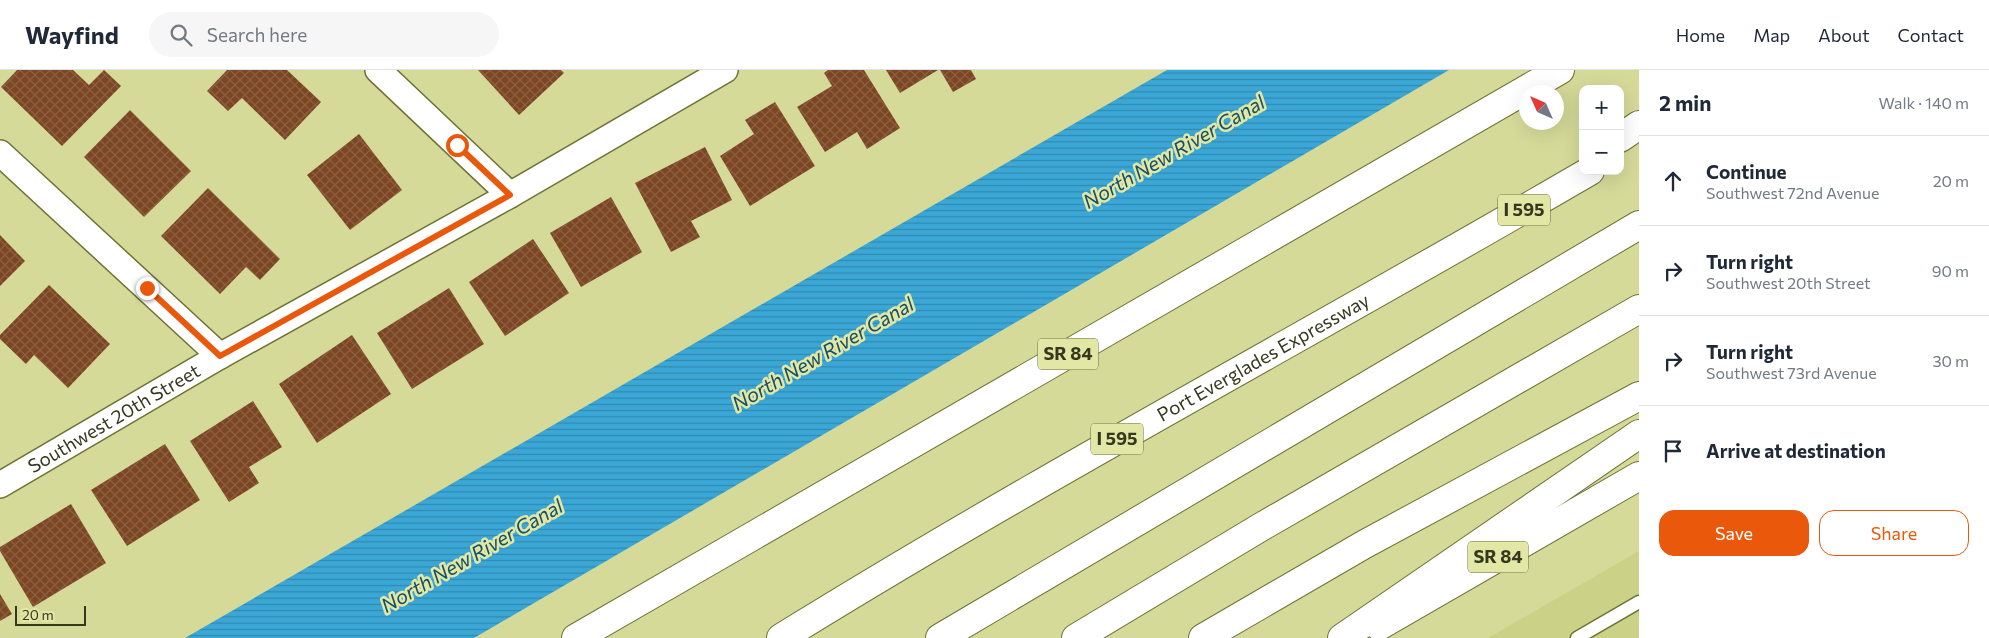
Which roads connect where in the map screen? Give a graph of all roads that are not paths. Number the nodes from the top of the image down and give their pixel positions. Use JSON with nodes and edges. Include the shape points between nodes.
{"nodes":[{"id":1,"x":378,"y":70,"type":"edge"},
{"id":2,"x":725,"y":70,"type":"edge"},
{"id":3,"x":1560,"y":70,"type":"edge"},
{"id":4,"x":1639,"y":125,"type":"edge"},
{"id":5,"x":1624,"y":135,"type":"edge"},
{"id":6,"x":1639,"y":143,"type":"edge"},
{"id":7,"x":1624,"y":152,"type":"edge"},
{"id":8,"x":0,"y":153,"type":"edge"},
{"id":9,"x":1579,"y":167,"type":"edge"},
{"id":10,"x":1583,"y":175,"type":"edge"},
{"id":11,"x":510,"y":195,"type":"junction"},
{"id":12,"x":1639,"y":225,"type":"edge"},
{"id":13,"x":1458,"y":248,"type":"junction"},
{"id":14,"x":1639,"y":309,"type":"edge"},
{"id":15,"x":220,"y":356,"type":"junction"},
{"id":16,"x":1639,"y":396,"type":"edge"},
{"id":17,"x":1639,"y":434,"type":"edge"},
{"id":18,"x":1639,"y":476,"type":"edge"},
{"id":19,"x":0,"y":485,"type":"edge"},
{"id":20,"x":1639,"y":602,"type":"edge"},
{"id":21,"x":576,"y":638,"type":"edge"},
{"id":22,"x":781,"y":638,"type":"edge"},
{"id":23,"x":940,"y":638,"type":"edge"},
{"id":24,"x":1076,"y":638,"type":"edge"},
{"id":25,"x":1202,"y":638,"type":"edge"},
{"id":26,"x":1342,"y":638,"type":"edge"},
{"id":27,"x":1358,"y":638,"type":"edge"},
{"id":28,"x":1577,"y":638,"type":"edge"}],
"edges":[{"from":1,"to":11,"type":"street"},
{"from":2,"to":11,"type":"street","name":"Southwest 20th Street"},
{"from":3,"to":21,"type":"main road","number":"SR 84"},
{"from":4,"to":5,"type":"main road"},
{"from":6,"to":7,"type":"main road"},
{"from":8,"to":15,"type":"street"},
{"from":9,"to":13,"type":"main road"},
{"from":10,"to":13,"type":"main road","name":"Port Everglades Expressway","number":"I 595"},
{"from":11,"to":15,"type":"street","name":"Southwest 20th Street"},
{"from":12,"to":23,"type":"main road"},
{"from":13,"to":22,"type":"main road","name":"Port Everglades Expressway","number":"I 595","via":[[1172,407]]},
{"from":14,"to":24,"type":"main road"},
{"from":15,"to":19,"type":"street","name":"Southwest 20th Street"},
{"from":16,"to":25,"type":"main road","via":[[1365,544]]},
{"from":17,"to":26,"type":"main road"},
{"from":18,"to":27,"type":"main road","number":"SR 84"},
{"from":20,"to":28,"type":"lane"}]}
